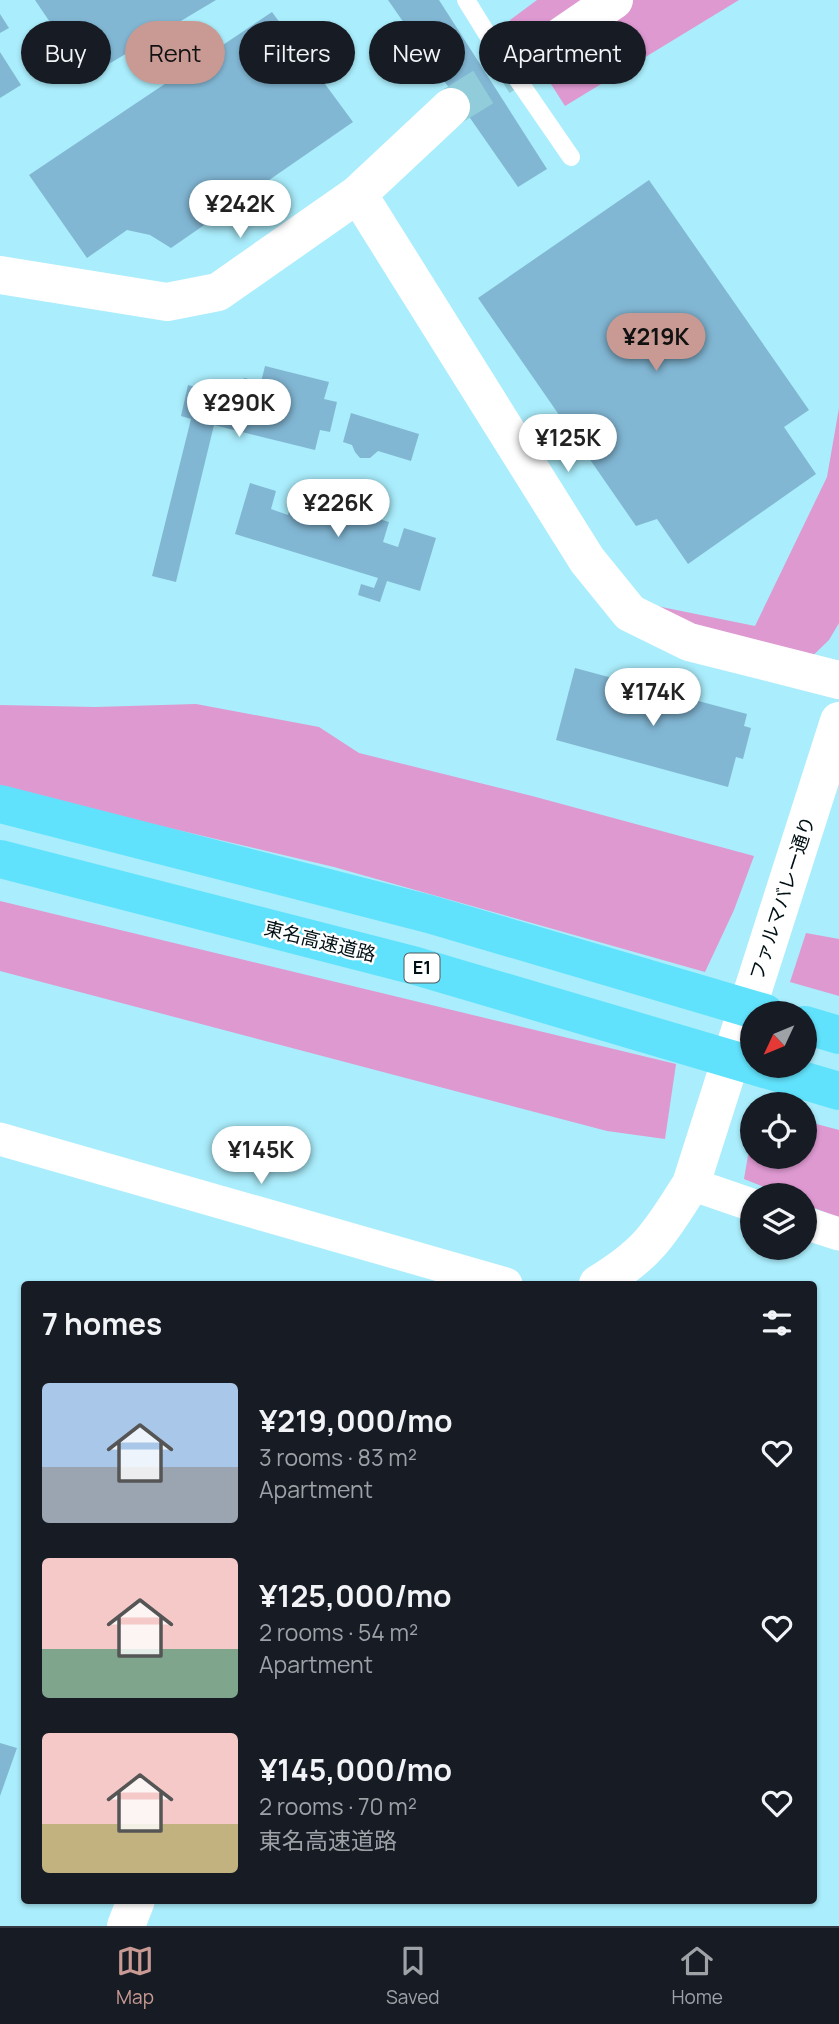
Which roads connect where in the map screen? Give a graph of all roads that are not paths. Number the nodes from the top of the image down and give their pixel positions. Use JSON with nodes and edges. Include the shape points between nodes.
{"nodes":[{"id":1,"x":614,"y":0,"type":"edge"},
{"id":2,"x":471,"y":2,"type":"edge"},
{"id":3,"x":485,"y":21,"type":"edge"},
{"id":4,"x":571,"y":21,"type":"edge"},
{"id":5,"x":524,"y":84,"type":"edge"},
{"id":6,"x":451,"y":107,"type":"tunnel mouth"},
{"id":7,"x":570,"y":158,"type":"dead end"},
{"id":8,"x":358,"y":194,"type":"junction"},
{"id":9,"x":0,"y":275,"type":"edge"},
{"id":10,"x":839,"y":680,"type":"edge"},
{"id":11,"x":839,"y":721,"type":"edge"},
{"id":12,"x":0,"y":804,"type":"edge"},
{"id":13,"x":0,"y":859,"type":"edge"},
{"id":14,"x":740,"y":1006,"type":"edge"},
{"id":15,"x":817,"y":1029,"type":"edge"},
{"id":16,"x":839,"y":1035,"type":"edge"},
{"id":17,"x":839,"y":1091,"type":"edge"},
{"id":18,"x":0,"y":1139,"type":"edge"},
{"id":19,"x":691,"y":1184,"type":"junction"},
{"id":20,"x":740,"y":1201,"type":"edge"},
{"id":21,"x":817,"y":1227,"type":"edge"},
{"id":22,"x":839,"y":1234,"type":"edge"},
{"id":23,"x":496,"y":1281,"type":"edge"},
{"id":24,"x":603,"y":1281,"type":"edge"},
{"id":25,"x":134,"y":1904,"type":"edge"},
{"id":26,"x":126,"y":1926,"type":"edge"}],
"edges":[{"from":1,"to":4,"type":"street"},
{"from":2,"to":3,"type":"lane"},
{"from":5,"to":7,"type":"lane"},
{"from":6,"to":8,"type":"street"},
{"from":8,"to":9,"type":"street","via":[[218,292],[167,302]]},
{"from":8,"to":10,"type":"street","via":[[587,560],[630,613],[689,642]]},
{"from":11,"to":19,"type":"street","name":"ファルマバレー通り"},
{"from":12,"to":14,"type":"highway","via":[[429,914]]},
{"from":13,"to":17,"type":"highway","name":"東名高速道路","number":"E1","via":[[416,966]]},
{"from":15,"to":16,"type":"highway"},
{"from":18,"to":23,"type":"street"},
{"from":19,"to":20,"type":"street"},
{"from":19,"to":24,"type":"street","name":"ファルマバレー通り","via":[[648,1246]]},
{"from":21,"to":22,"type":"street"},
{"from":25,"to":26,"type":"street"}]}
